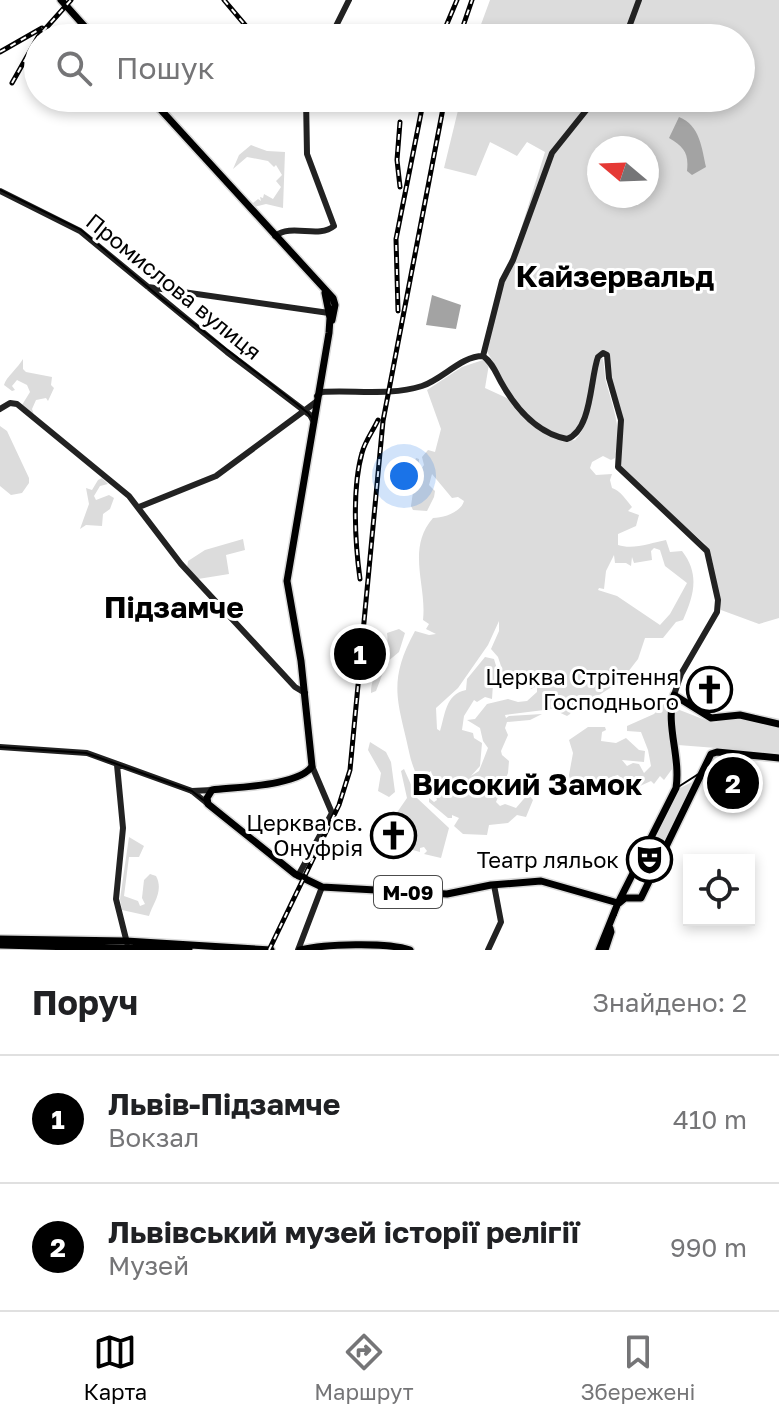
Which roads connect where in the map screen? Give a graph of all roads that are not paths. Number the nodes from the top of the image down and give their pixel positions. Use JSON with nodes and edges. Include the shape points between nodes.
{"nodes":[{"id":1,"x":61,"y":0,"type":"edge"},
{"id":2,"x":349,"y":0,"type":"edge"},
{"id":3,"x":639,"y":0,"type":"edge"},
{"id":4,"x":82,"y":24,"type":"edge"},
{"id":5,"x":337,"y":24,"type":"edge"},
{"id":6,"x":630,"y":24,"type":"edge"},
{"id":7,"x":163,"y":112,"type":"edge"},
{"id":8,"x":306,"y":112,"type":"edge"},
{"id":9,"x":585,"y":112,"type":"edge"},
{"id":10,"x":0,"y":191,"type":"edge"},
{"id":11,"x":275,"y":236,"type":"junction"},
{"id":12,"x":148,"y":287,"type":"junction"},
{"id":13,"x":332,"y":312,"type":"junction"},
{"id":14,"x":483,"y":356,"type":"junction"},
{"id":15,"x":318,"y":397,"type":"junction"},
{"id":16,"x":0,"y":409,"type":"edge"},
{"id":17,"x":305,"y":412,"type":"junction"},
{"id":18,"x":314,"y":422,"type":"junction"},
{"id":19,"x":139,"y":507,"type":"junction"},
{"id":20,"x":305,"y":693,"type":"junction"},
{"id":21,"x":674,"y":695,"type":"junction"},
{"id":22,"x":779,"y":724,"type":"edge"},
{"id":23,"x":0,"y":747,"type":"edge"},
{"id":24,"x":779,"y":758,"type":"edge"},
{"id":25,"x":117,"y":765,"type":"junction"},
{"id":26,"x":312,"y":766,"type":"junction"},
{"id":27,"x":212,"y":790,"type":"junction"},
{"id":28,"x":192,"y":791,"type":"junction"},
{"id":29,"x":208,"y":804,"type":"junction"},
{"id":30,"x":298,"y":876,"type":"junction"},
{"id":31,"x":494,"y":885,"type":"junction"},
{"id":32,"x":322,"y":887,"type":"junction"},
{"id":33,"x":618,"y":903,"type":"junction"},
{"id":34,"x":303,"y":938,"type":"junction"},
{"id":35,"x":0,"y":942,"type":"edge"},
{"id":36,"x":128,"y":946,"type":"edge"},
{"id":37,"x":315,"y":946,"type":"junction"},
{"id":38,"x":328,"y":948,"type":"edge"},
{"id":39,"x":189,"y":950,"type":"edge"},
{"id":40,"x":271,"y":950,"type":"edge"},
{"id":41,"x":299,"y":950,"type":"edge"},
{"id":42,"x":410,"y":950,"type":"edge"},
{"id":43,"x":488,"y":950,"type":"edge"},
{"id":44,"x":602,"y":950,"type":"edge"}],
"edges":[{"from":1,"to":4,"type":"main road"},
{"from":2,"to":5,"type":"street"},
{"from":3,"to":6,"type":"street"},
{"from":7,"to":11,"type":"main road"},
{"from":8,"to":11,"type":"street","via":[[307,154],[332,228],[287,230]]},
{"from":9,"to":14,"type":"street","via":[[552,153],[502,281]]},
{"from":10,"to":12,"type":"street","name":"Промислова вулиця","via":[[80,231]]},
{"from":11,"to":13,"type":"main road","via":[[328,298]]},
{"from":12,"to":13,"type":"street"},
{"from":12,"to":17,"type":"street","name":"Промислова вулиця"},
{"from":13,"to":15,"type":"main road"},
{"from":14,"to":15,"type":"street","via":[[420,387]]},
{"from":14,"to":21,"type":"street","via":[[525,415],[567,439],[581,428],[595,365],[605,353],[621,420],[620,470],[704,547],[712,565],[717,612]]},
{"from":15,"to":17,"type":"street"},
{"from":15,"to":18,"type":"main road"},
{"from":16,"to":19,"type":"street","via":[[14,402]]},
{"from":17,"to":18,"type":"street","name":"Промислова вулиця"},
{"from":17,"to":19,"type":"street","via":[[216,476]]},
{"from":18,"to":20,"type":"main road","via":[[287,581]]},
{"from":19,"to":20,"type":"street","via":[[181,564]]},
{"from":20,"to":26,"type":"main road"},
{"from":21,"to":22,"type":"main road","via":[[711,718],[740,715]]},
{"from":21,"to":33,"type":"main road","via":[[670,715],[679,771],[676,788]]},
{"from":23,"to":25,"type":"street","via":[[78,752]]},
{"from":24,"to":33,"type":"main road","number":"М-09","via":[[714,752],[639,900]]},
{"from":25,"to":28,"type":"street"},
{"from":25,"to":36,"type":"street","via":[[123,828],[116,899]]},
{"from":26,"to":27,"type":"main road","via":[[292,779]]},
{"from":26,"to":30,"type":"street","via":[[332,813]]},
{"from":27,"to":28,"type":"street"},
{"from":27,"to":29,"type":"main road"},
{"from":28,"to":29,"type":"street"},
{"from":29,"to":30,"type":"main road","number":"М-09"},
{"from":30,"to":32,"type":"main road","number":"М-09"},
{"from":31,"to":32,"type":"main road","number":"М-09","via":[[447,894]]},
{"from":31,"to":33,"type":"main road","number":"М-09","via":[[541,881]]},
{"from":31,"to":43,"type":"street","via":[[501,919]]},
{"from":32,"to":34,"type":"street"},
{"from":33,"to":44,"type":"main road"},
{"from":34,"to":37,"type":"street"},
{"from":34,"to":41,"type":"street"},
{"from":35,"to":36,"type":"main road"},
{"from":36,"to":39,"type":"main road"},
{"from":36,"to":40,"type":"main road"},
{"from":37,"to":38,"type":"main road"},
{"from":37,"to":41,"type":"main road"},
{"from":38,"to":42,"type":"main road"}]}
